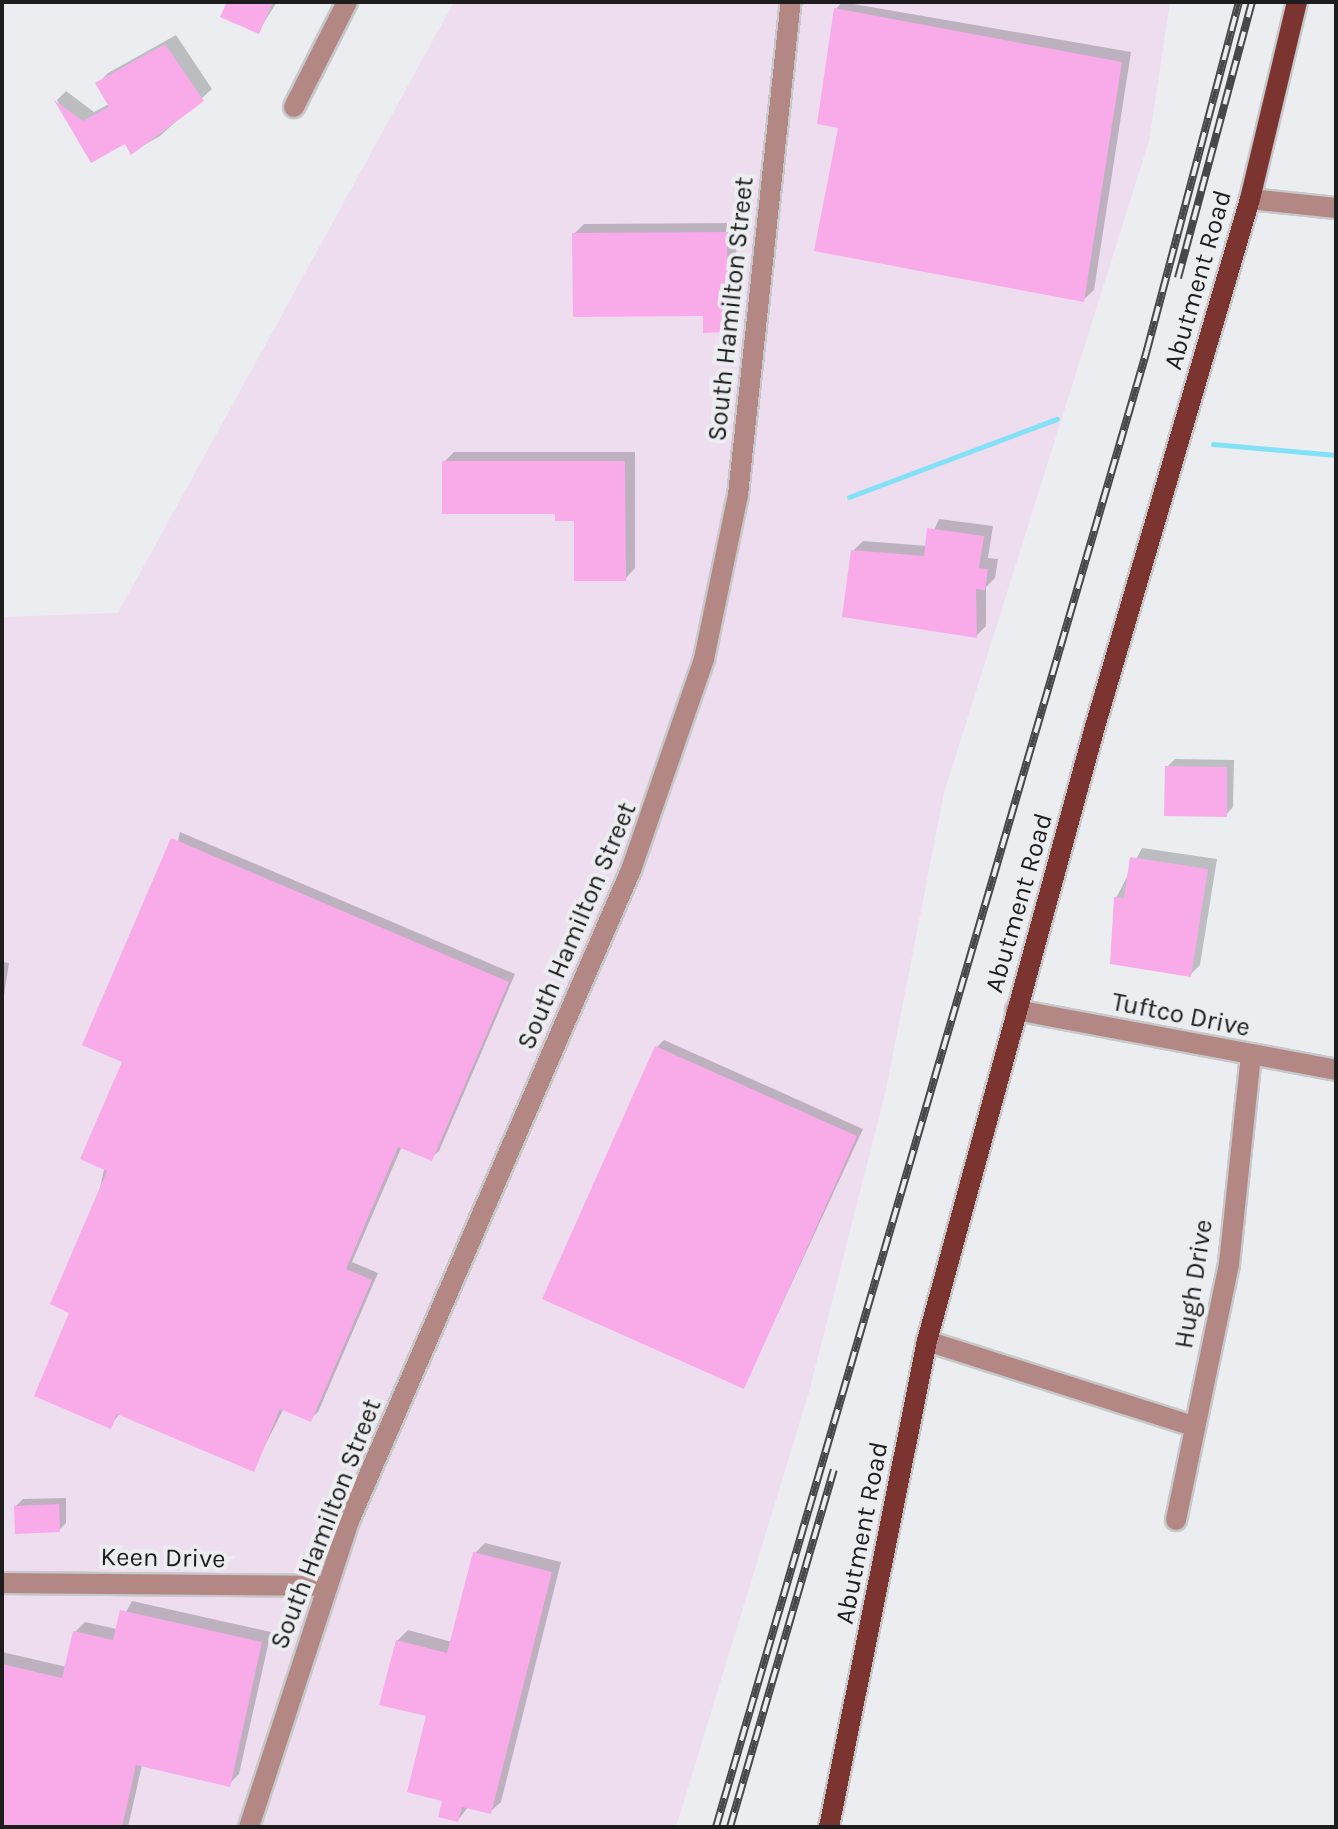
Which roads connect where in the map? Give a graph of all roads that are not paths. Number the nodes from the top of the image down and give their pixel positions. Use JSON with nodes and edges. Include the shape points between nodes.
{"nodes":[{"id":1,"x":347,"y":2,"type":"edge"},
{"id":2,"x":791,"y":2,"type":"edge"},
{"id":3,"x":1297,"y":2,"type":"edge"},
{"id":4,"x":294,"y":107,"type":"dead end"},
{"id":5,"x":1250,"y":199,"type":"junction"},
{"id":6,"x":1336,"y":208,"type":"edge"},
{"id":7,"x":1016,"y":1010,"type":"junction"},
{"id":8,"x":1251,"y":1054,"type":"junction"},
{"id":9,"x":1336,"y":1070,"type":"edge"},
{"id":10,"x":927,"y":1341,"type":"junction"},
{"id":11,"x":1194,"y":1426,"type":"junction"},
{"id":12,"x":1176,"y":1520,"type":"dead end"},
{"id":13,"x":2,"y":1583,"type":"edge"},
{"id":14,"x":324,"y":1586,"type":"junction"},
{"id":15,"x":249,"y":1827,"type":"edge"},
{"id":16,"x":829,"y":1827,"type":"edge"}],
"edges":[{"from":1,"to":4,"type":"street"},
{"from":2,"to":14,"type":"street","name":"South Hamilton Street","via":[[738,495],[704,659],[631,870]]},
{"from":3,"to":5,"type":"main road","name":"Abutment Road"},
{"from":5,"to":6,"type":"street"},
{"from":5,"to":7,"type":"main road","name":"Abutment Road"},
{"from":7,"to":8,"type":"street","name":"Tuftco Drive"},
{"from":7,"to":10,"type":"main road","name":"Abutment Road"},
{"from":8,"to":9,"type":"street","name":"Tuftco Drive"},
{"from":8,"to":11,"type":"street","name":"Hugh Drive","via":[[1229,1264]]},
{"from":10,"to":11,"type":"street"},
{"from":10,"to":16,"type":"main road","name":"Abutment Road"},
{"from":11,"to":12,"type":"street","name":"Hugh Drive"},
{"from":13,"to":14,"type":"street","name":"Keen Drive"},
{"from":14,"to":15,"type":"street","name":"South Hamilton Street"}]}
